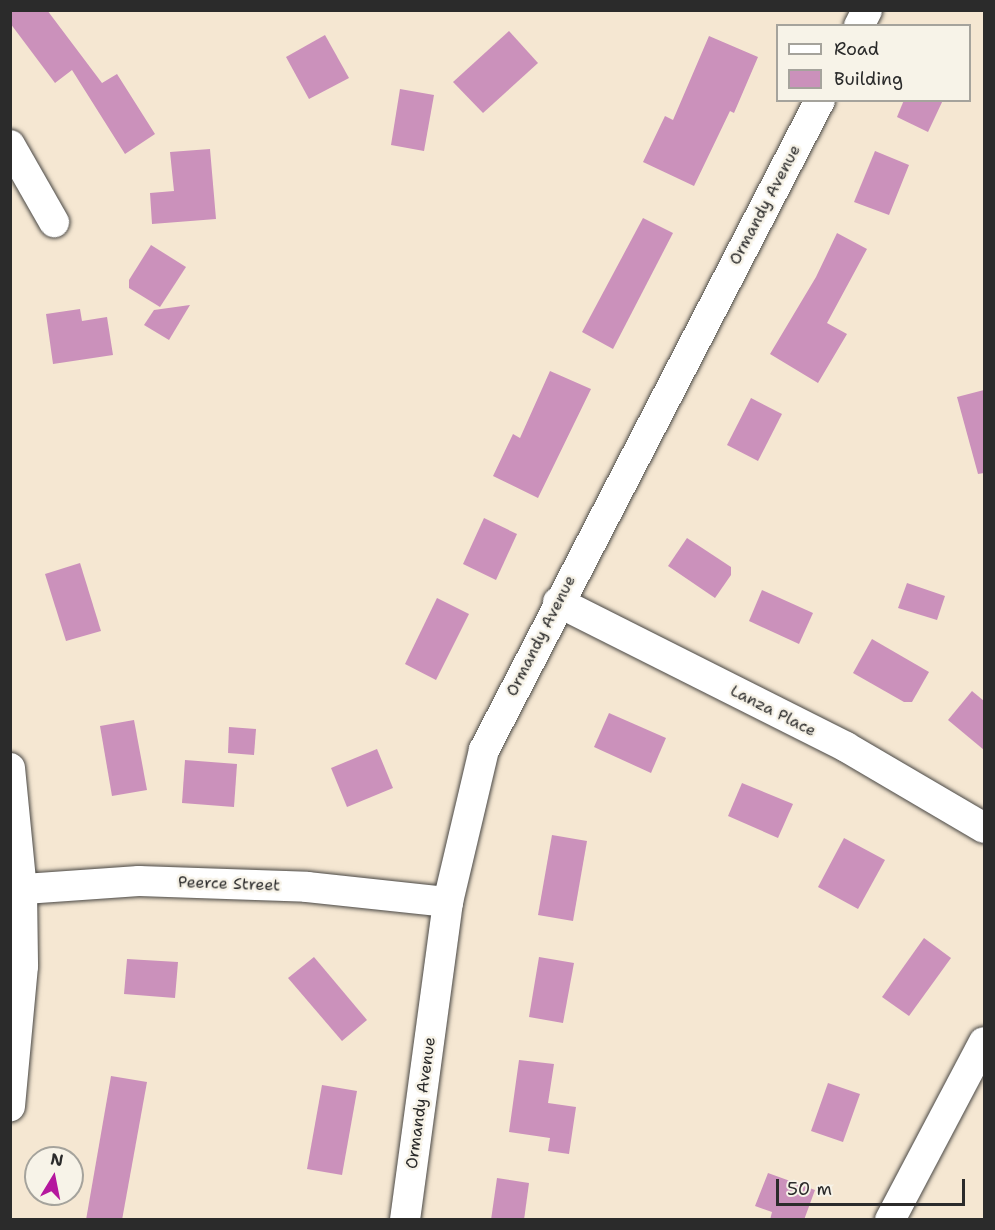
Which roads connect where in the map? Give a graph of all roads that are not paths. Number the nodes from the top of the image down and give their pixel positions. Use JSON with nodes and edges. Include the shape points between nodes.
{"nodes":[{"id":1,"x":867,"y":10,"type":"edge"},
{"id":2,"x":860,"y":24,"type":"edge"},
{"id":3,"x":819,"y":102,"type":"edge"},
{"id":4,"x":10,"y":144,"type":"edge"},
{"id":5,"x":54,"y":222,"type":"dead end"},
{"id":6,"x":558,"y":602,"type":"junction"},
{"id":7,"x":10,"y":768,"type":"edge"},
{"id":8,"x":984,"y":828,"type":"edge"},
{"id":9,"x":16,"y":890,"type":"edge"},
{"id":10,"x":448,"y":902,"type":"junction"},
{"id":11,"x":984,"y":1042,"type":"edge"},
{"id":12,"x":10,"y":1106,"type":"edge"},
{"id":13,"x":405,"y":1220,"type":"edge"},
{"id":14,"x":890,"y":1220,"type":"edge"}],
"edges":[{"from":1,"to":2,"type":"street"},
{"from":3,"to":6,"type":"street","name":"Ormandy Avenue"},
{"from":4,"to":5,"type":"street"},
{"from":6,"to":8,"type":"street","name":"Lanza Place","via":[[846,747]]},
{"from":6,"to":10,"type":"street","name":"Ormandy Avenue","via":[[484,750]]},
{"from":7,"to":9,"type":"street"},
{"from":9,"to":10,"type":"street","name":"Peerce Street","via":[[139,881],[307,887]]},
{"from":9,"to":12,"type":"street","via":[[21,999]]},
{"from":10,"to":13,"type":"street","name":"Ormandy Avenue"},
{"from":11,"to":14,"type":"street"}]}
